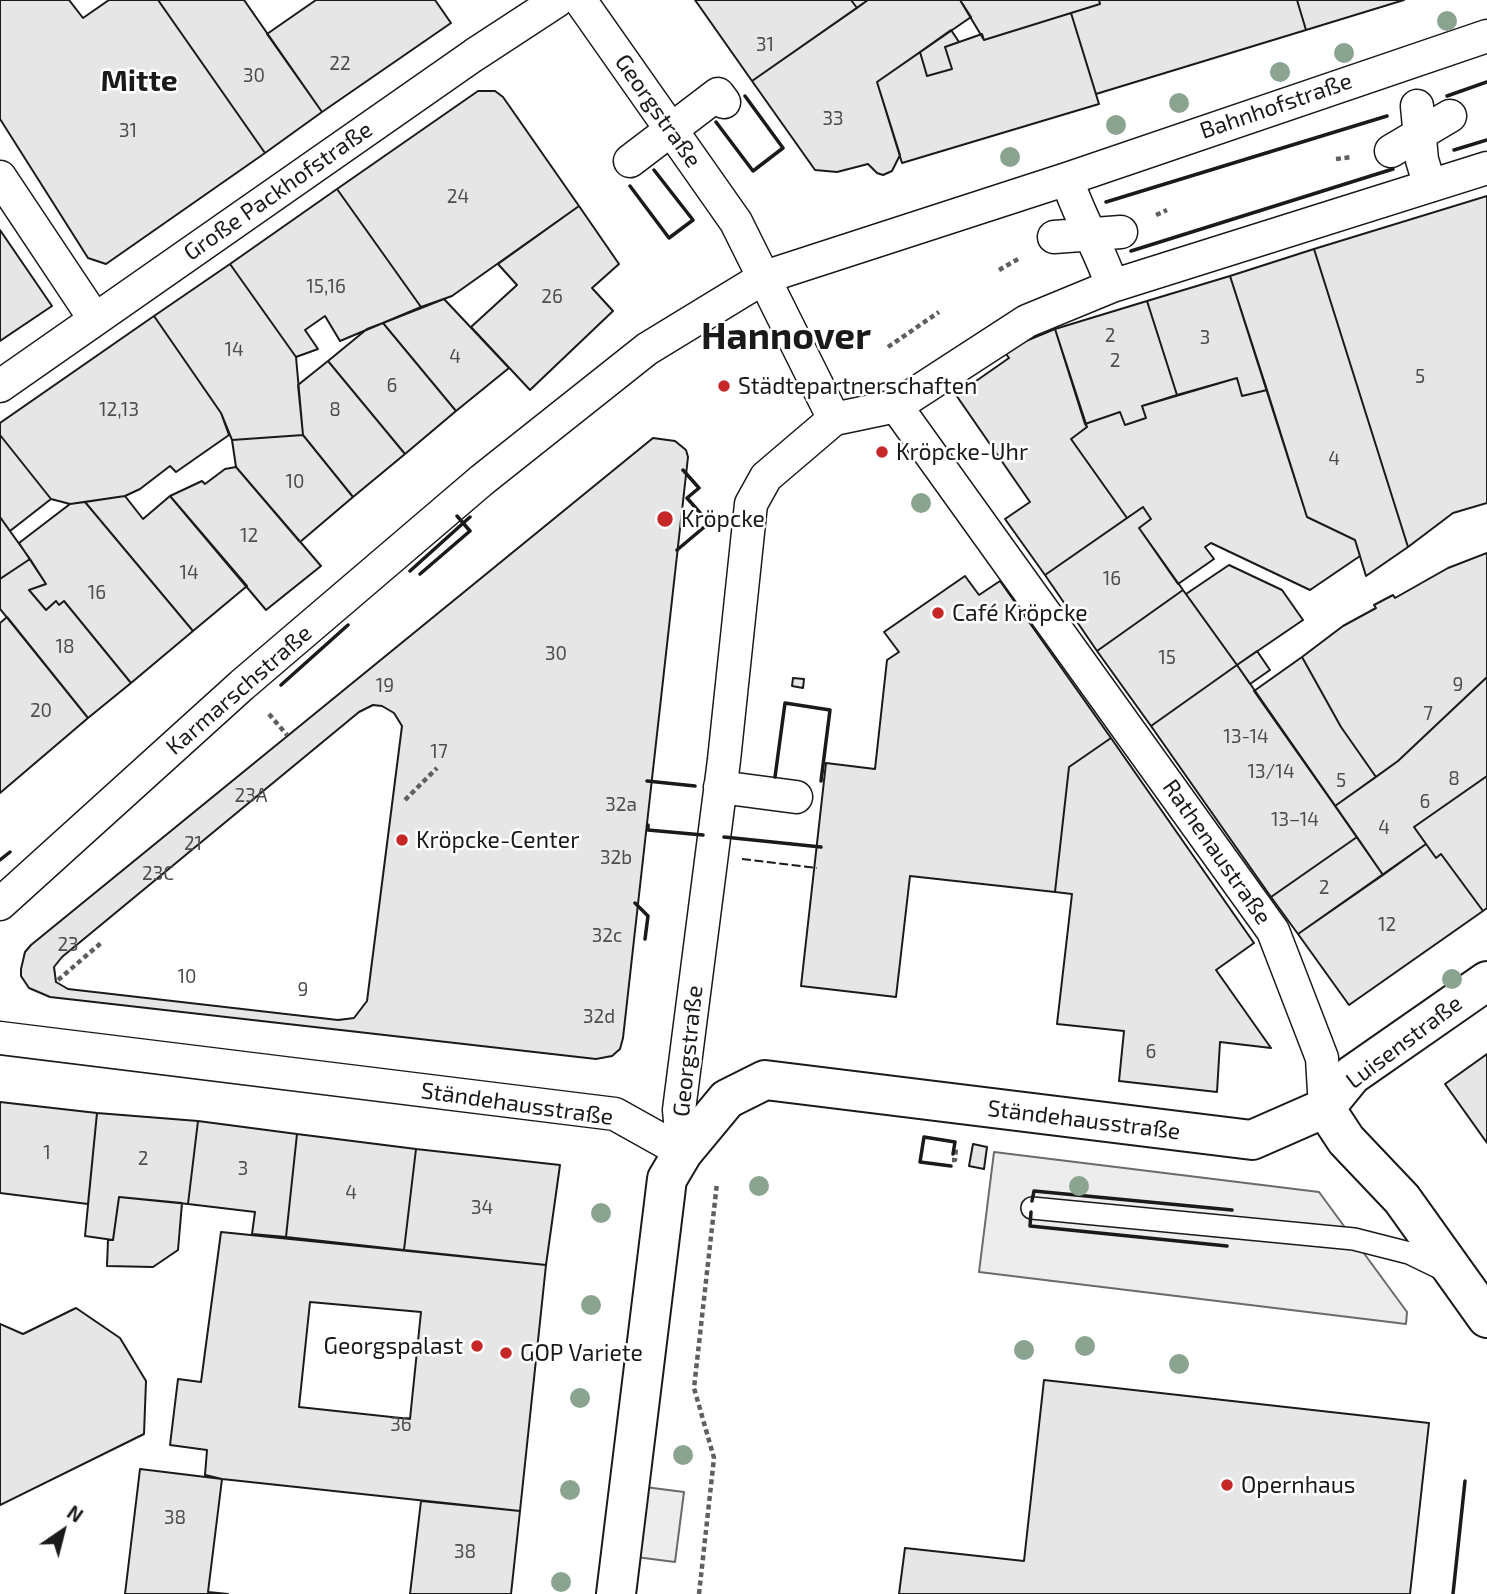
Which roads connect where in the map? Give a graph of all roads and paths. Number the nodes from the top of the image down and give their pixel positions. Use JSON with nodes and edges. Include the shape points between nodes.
{"nodes":[{"id":1,"x":558,"y":0,"type":"edge"},
{"id":2,"x":580,"y":0,"type":"edge"},
{"id":3,"x":1487,"y":36,"type":"edge"},
{"id":4,"x":723,"y":100,"type":"dead end"},
{"id":5,"x":1450,"y":116,"type":"dead end"},
{"id":6,"x":1418,"y":120,"type":"junction"},
{"id":7,"x":671,"y":130,"type":"junction"},
{"id":8,"x":1391,"y":151,"type":"dead end"},
{"id":9,"x":635,"y":168,"type":"dead end"},
{"id":10,"x":1487,"y":168,"type":"edge"},
{"id":11,"x":0,"y":177,"type":"edge"},
{"id":12,"x":1067,"y":179,"type":"junction"},
{"id":13,"x":1430,"y":186,"type":"junction"},
{"id":14,"x":1121,"y":232,"type":"dead end"},
{"id":15,"x":1090,"y":233,"type":"junction"},
{"id":16,"x":1054,"y":237,"type":"dead end"},
{"id":17,"x":765,"y":277,"type":"junction"},
{"id":18,"x":1112,"y":286,"type":"junction"},
{"id":19,"x":939,"y":312,"type":"dead end"},
{"id":20,"x":94,"y":318,"type":"junction"},
{"id":21,"x":888,"y":347,"type":"dead end"},
{"id":22,"x":0,"y":386,"type":"edge"},
{"id":23,"x":895,"y":406,"type":"junction"},
{"id":24,"x":834,"y":419,"type":"junction"},
{"id":25,"x":506,"y":456,"type":"dead end"},
{"id":26,"x":482,"y":480,"type":"junction"},
{"id":27,"x":437,"y":768,"type":"dead end"},
{"id":28,"x":720,"y":787,"type":"junction"},
{"id":29,"x":803,"y":792,"type":"dead end"},
{"id":30,"x":405,"y":800,"type":"dead end"},
{"id":31,"x":0,"y":904,"type":"edge"},
{"id":32,"x":101,"y":943,"type":"dead end"},
{"id":33,"x":58,"y":980,"type":"dead end"},
{"id":34,"x":1487,"y":981,"type":"edge"},
{"id":35,"x":0,"y":1038,"type":"edge"},
{"id":36,"x":1325,"y":1108,"type":"junction"},
{"id":37,"x":683,"y":1152,"type":"junction"},
{"id":38,"x":718,"y":1174,"type":"dead end"},
{"id":39,"x":1032,"y":1208,"type":"dead end"},
{"id":40,"x":1458,"y":1277,"type":"junction"},
{"id":41,"x":1487,"y":1318,"type":"edge"},
{"id":42,"x":616,"y":1594,"type":"edge"},
{"id":43,"x":699,"y":1594,"type":"edge"}],
"edges":[{"from":1,"to":20,"type":"street","name":"Große Packhofstraße"},
{"from":2,"to":7,"type":"street","name":"Georgstraße"},
{"from":3,"to":12,"type":"street","name":"Bahnhofstraße"},
{"from":4,"to":7,"type":"street"},
{"from":5,"to":6,"type":"street"},
{"from":6,"to":8,"type":"street"},
{"from":6,"to":13,"type":"street"},
{"from":7,"to":9,"type":"street"},
{"from":7,"to":17,"type":"street","name":"Georgstraße","via":[[736,222]]},
{"from":10,"to":13,"type":"street"},
{"from":11,"to":20,"type":"street"},
{"from":12,"to":15,"type":"street"},
{"from":12,"to":17,"type":"street","name":"Bahnhofstraße"},
{"from":13,"to":18,"type":"street"},
{"from":14,"to":15,"type":"street"},
{"from":15,"to":16,"type":"street"},
{"from":15,"to":18,"type":"street"},
{"from":17,"to":24,"type":"street"},
{"from":17,"to":26,"type":"street","name":"Karmarschstraße","via":[[647,349]]},
{"from":18,"to":23,"type":"street","via":[[1027,321]]},
{"from":19,"to":21,"type":"path"},
{"from":20,"to":22,"type":"street","name":"Große Packhofstraße"},
{"from":23,"to":24,"type":"street"},
{"from":23,"to":36,"type":"street","name":"Rathenaustraße","via":[[1273,931],[1322,1058]]},
{"from":24,"to":28,"type":"street","name":"Georgstraße","via":[[766,477],[751,504]]},
{"from":25,"to":26,"type":"street","name":"Karmarschstraße","via":[[499,447],[488,456]]},
{"from":26,"to":31,"type":"street","name":"Karmarschstraße","via":[[243,685]]},
{"from":27,"to":30,"type":"path"},
{"from":28,"to":29,"type":"street"},
{"from":28,"to":37,"type":"street","name":"Georgstraße","via":[[679,1110]]},
{"from":32,"to":33,"type":"path"},
{"from":34,"to":36,"type":"street","name":"Luisenstraße","via":[[1352,1075]]},
{"from":35,"to":37,"type":"street","name":"Ständehausstraße","via":[[615,1114]]},
{"from":36,"to":37,"type":"street","name":"Ständehausstraße","via":[[1252,1140],[765,1080],[727,1099]]},
{"from":36,"to":40,"type":"street","name":"Rathenaustraße","via":[[1346,1140],[1402,1199]]},
{"from":37,"to":42,"type":"street","via":[[667,1179]]},
{"from":38,"to":43,"type":"path","via":[[694,1388],[714,1458]]},
{"from":39,"to":40,"type":"lane","via":[[1354,1239],[1409,1253]]},
{"from":40,"to":41,"type":"street","name":"Rathenaustraße"}]}
